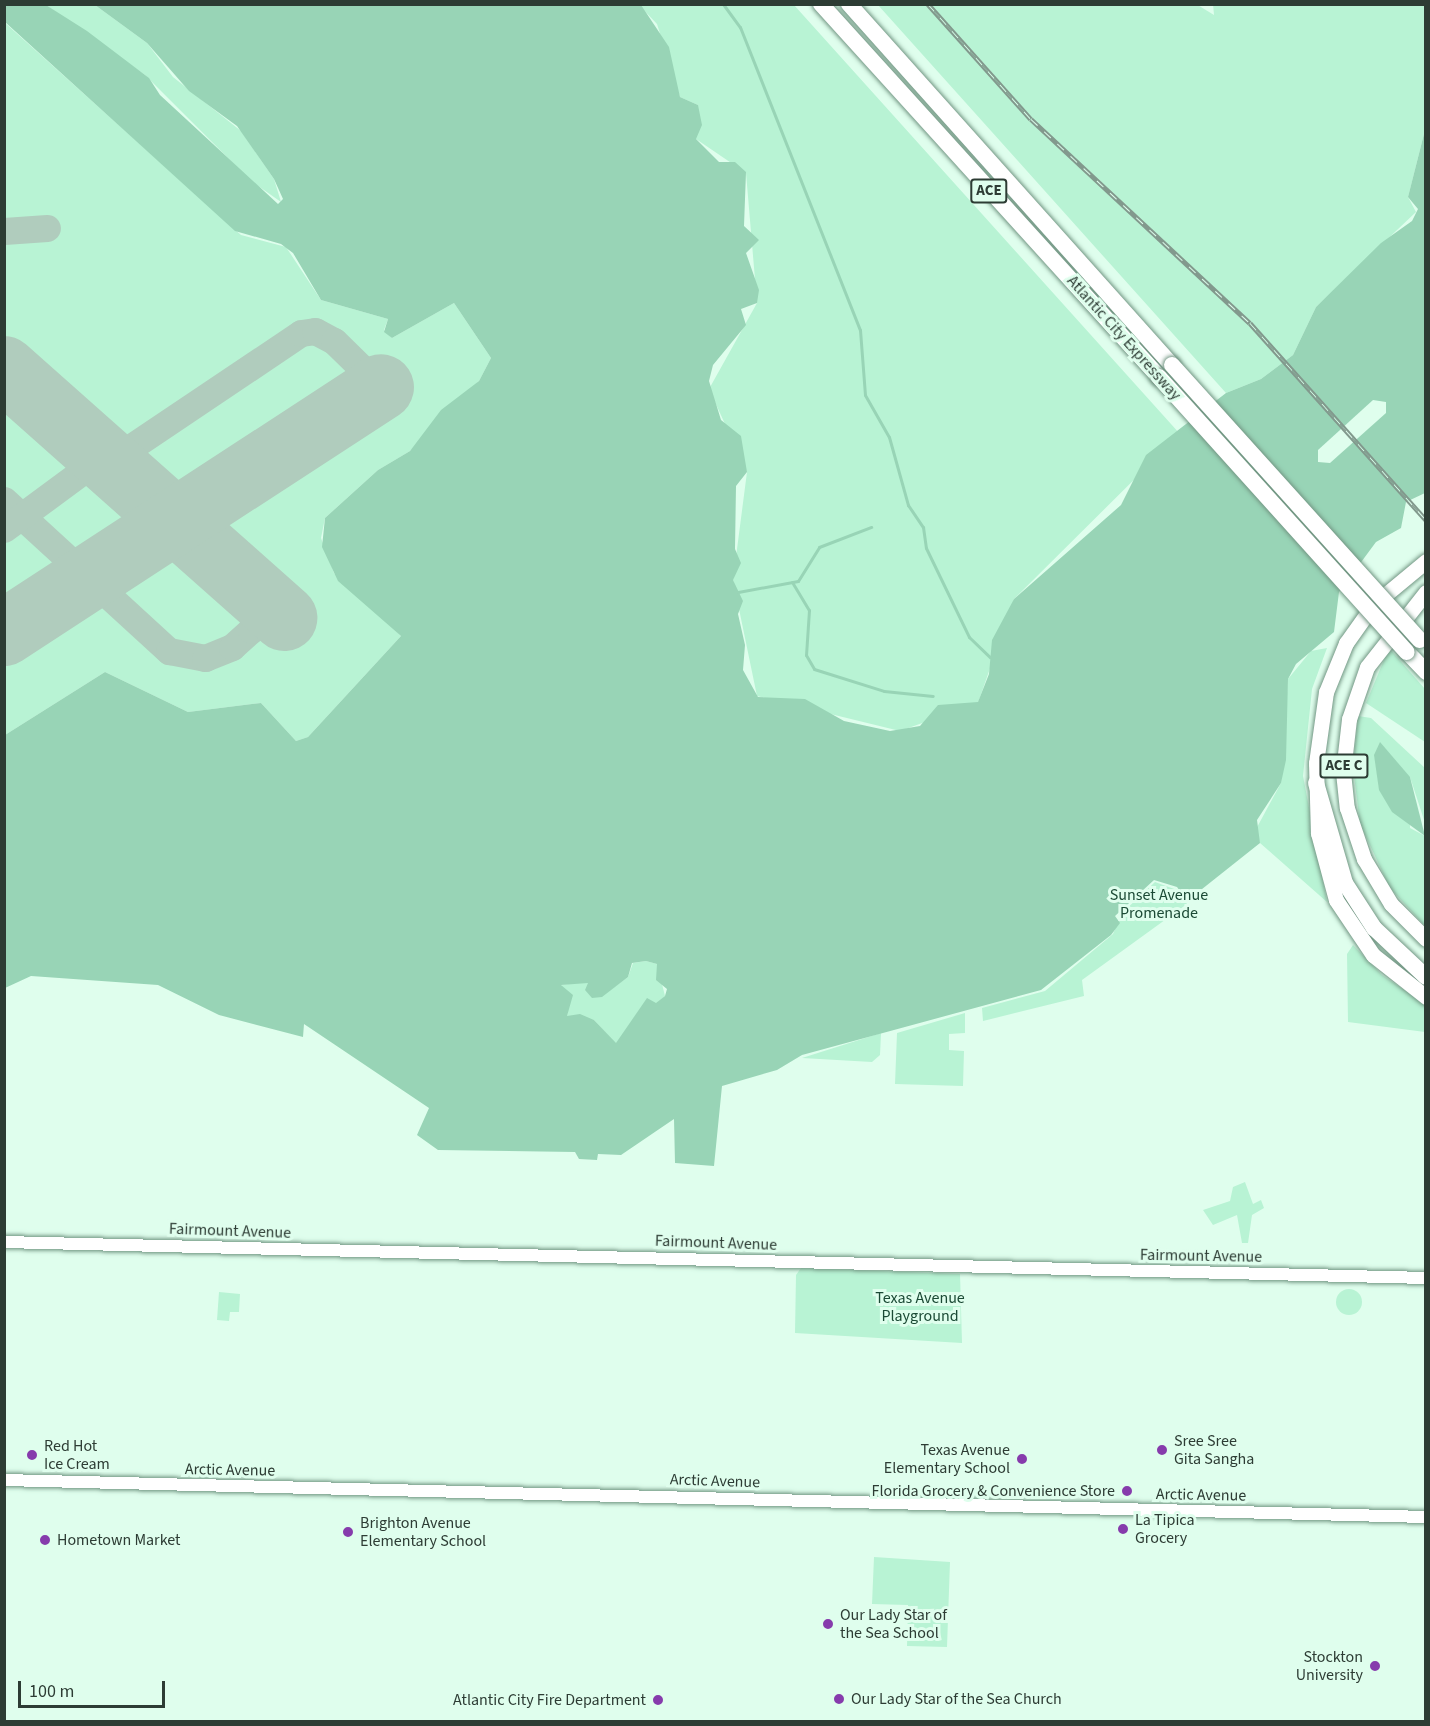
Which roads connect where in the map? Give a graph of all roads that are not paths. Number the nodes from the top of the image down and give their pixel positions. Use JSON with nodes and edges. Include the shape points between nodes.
{"nodes":[{"id":1,"x":821,"y":4,"type":"edge"},
{"id":2,"x":849,"y":4,"type":"edge"},
{"id":3,"x":1166,"y":371,"type":"junction"},
{"id":4,"x":1425,"y":550,"type":"edge"},
{"id":5,"x":1425,"y":561,"type":"edge"},
{"id":6,"x":1425,"y":592,"type":"edge"},
{"id":7,"x":1373,"y":605,"type":"junction"},
{"id":8,"x":1417,"y":646,"type":"edge"},
{"id":9,"x":1425,"y":672,"type":"edge"},
{"id":10,"x":1316,"y":783,"type":"junction"},
{"id":11,"x":1425,"y":939,"type":"edge"},
{"id":12,"x":1425,"y":977,"type":"edge"},
{"id":13,"x":1425,"y":997,"type":"edge"},
{"id":14,"x":4,"y":1242,"type":"edge"},
{"id":15,"x":1425,"y":1278,"type":"edge"},
{"id":16,"x":4,"y":1480,"type":"edge"},
{"id":17,"x":1425,"y":1517,"type":"edge"}],
"edges":[{"from":1,"to":3,"type":"highway","name":"Atlantic City Expressway","number":"ACE"},
{"from":2,"to":3,"type":"highway","name":"Atlantic City Expressway","number":"ACE"},
{"from":3,"to":8,"type":"highway","name":"Atlantic City Expressway","number":"ACE","bridge":true},
{"from":4,"to":7,"type":"highway"},
{"from":5,"to":7,"type":"highway","number":"ACE C"},
{"from":6,"to":11,"type":"highway","number":"ACE C","via":[[1367,667],[1349,719],[1343,772],[1347,808],[1364,859],[1391,903]]},
{"from":7,"to":10,"type":"highway","number":"ACE C","via":[[1331,676],[1319,727]]},
{"from":8,"to":9,"type":"highway","name":"Atlantic City Expressway","number":"ACE"},
{"from":10,"to":12,"type":"highway","number":"ACE C","via":[[1332,850],[1354,898],[1386,941]]},
{"from":10,"to":13,"type":"highway","via":[[1318,832],[1341,909],[1373,956]]},
{"from":14,"to":15,"type":"street","name":"Fairmount Avenue"},
{"from":16,"to":17,"type":"street","name":"Arctic Avenue"}]}
